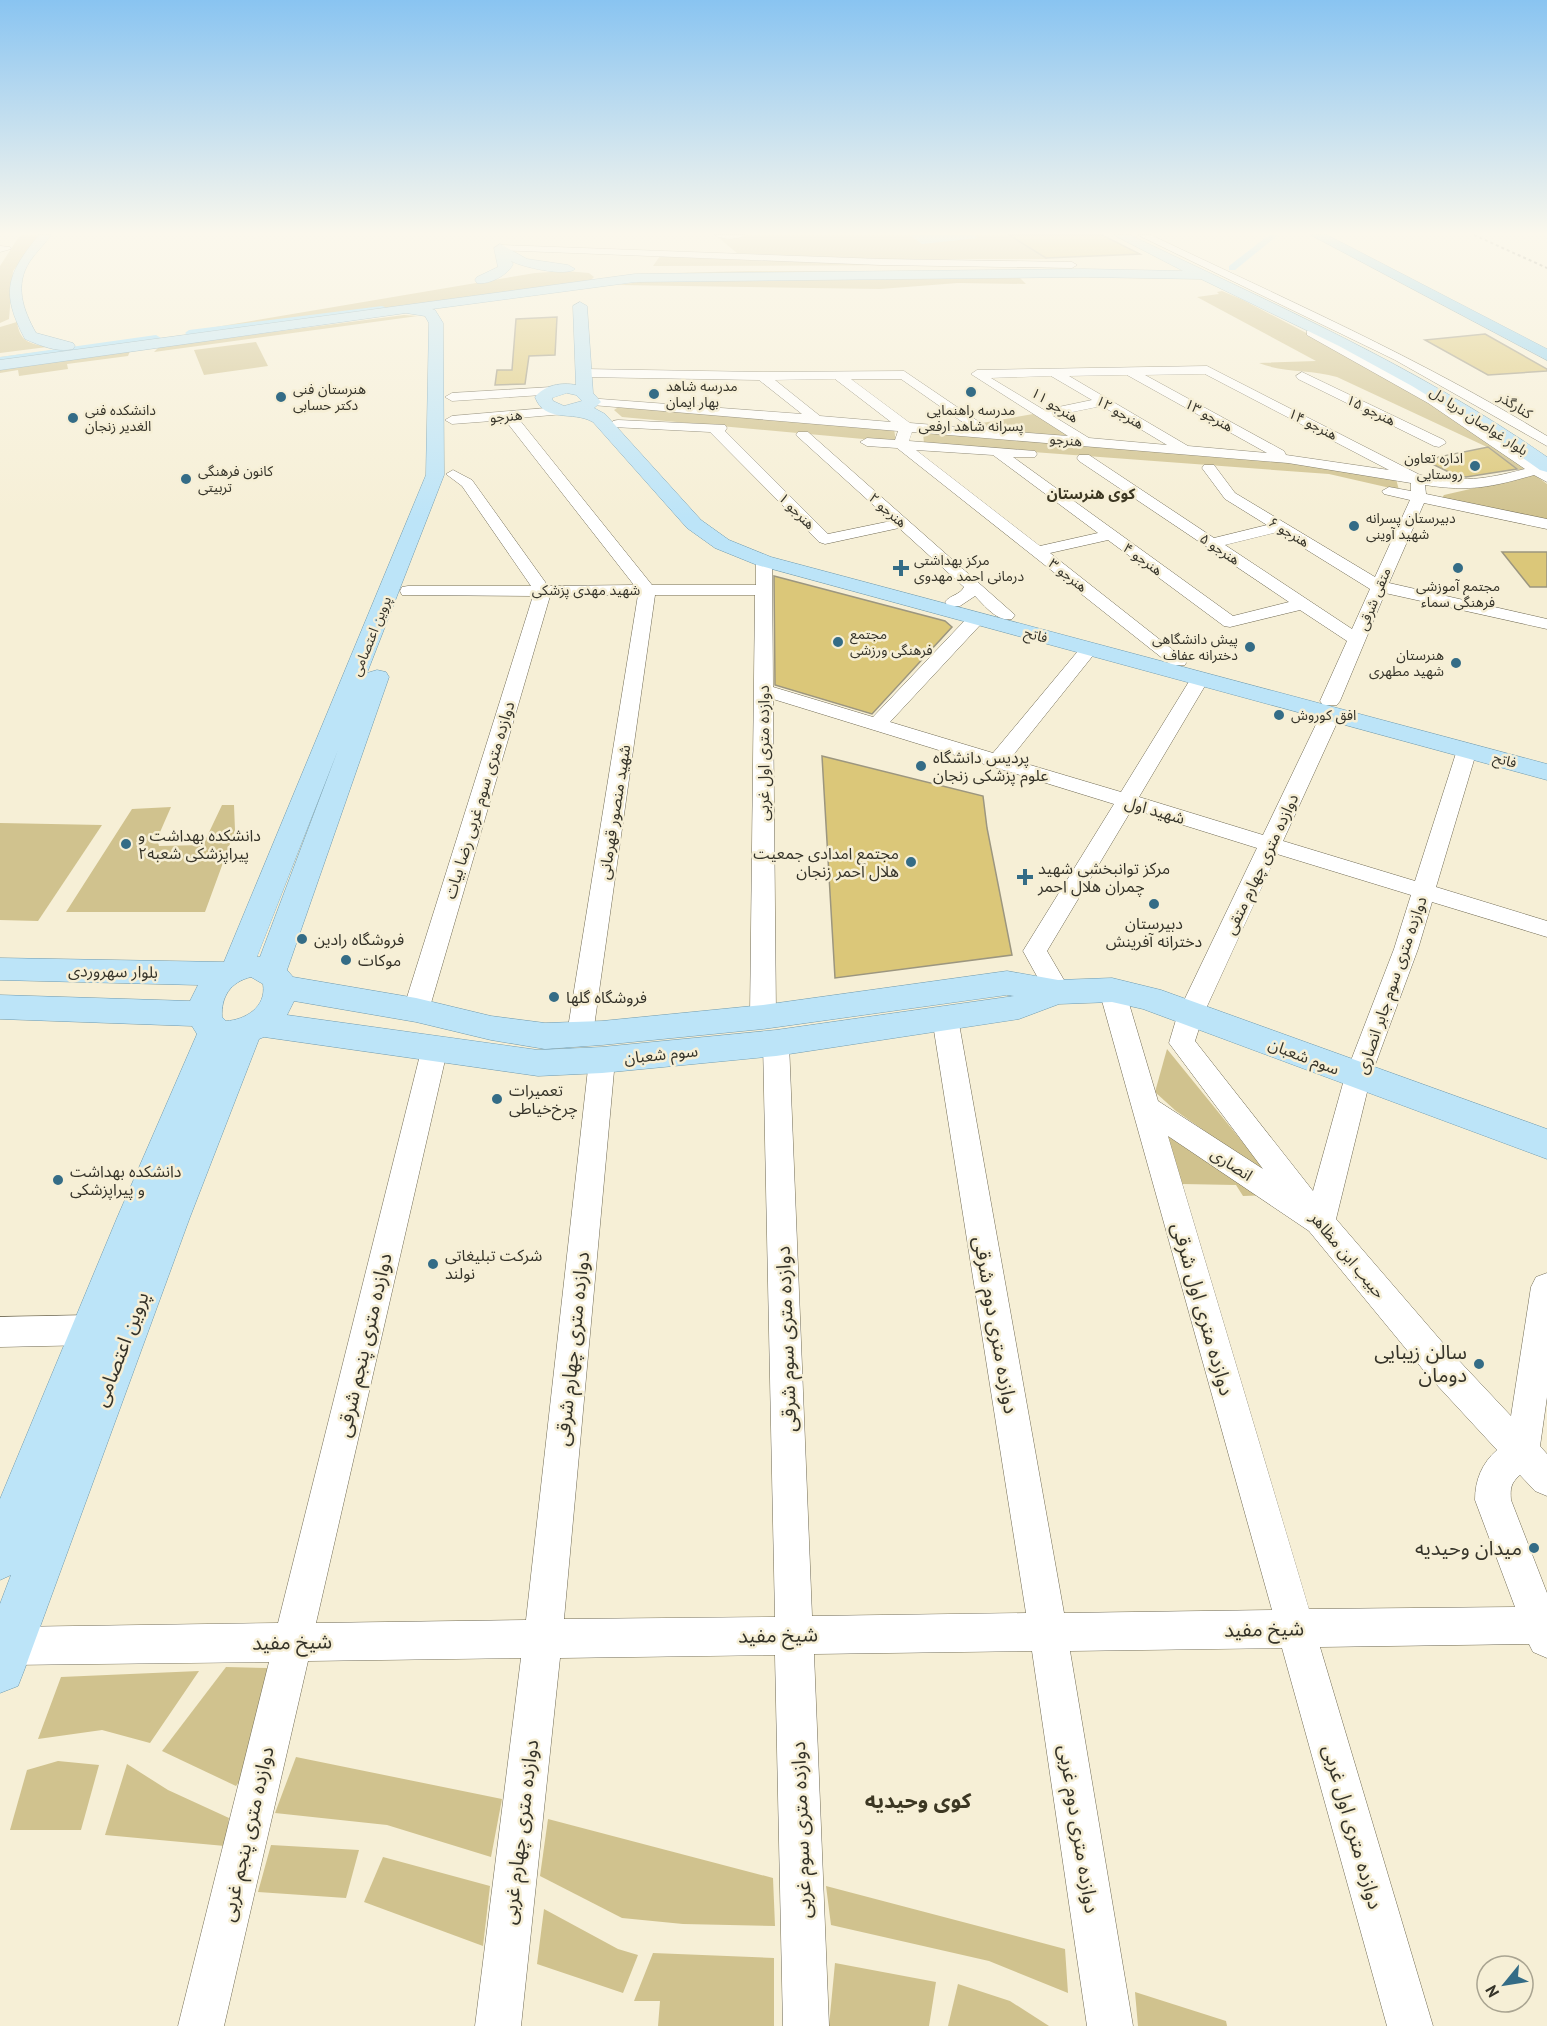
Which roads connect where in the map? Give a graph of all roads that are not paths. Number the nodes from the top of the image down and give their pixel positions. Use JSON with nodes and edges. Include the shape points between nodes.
{"nodes":[{"id":1,"x":27,"y":330,"type":"edge"},
{"id":2,"x":206,"y":330,"type":"edge"},
{"id":3,"x":229,"y":330,"type":"edge"},
{"id":4,"x":437,"y":330,"type":"edge"},
{"id":5,"x":450,"y":330,"type":"edge"},
{"id":6,"x":581,"y":330,"type":"edge"},
{"id":7,"x":1315,"y":330,"type":"edge"},
{"id":8,"x":1338,"y":330,"type":"edge"},
{"id":9,"x":1338,"y":330,"type":"edge"},
{"id":10,"x":1498,"y":330,"type":"edge"},
{"id":11,"x":1519,"y":330,"type":"edge"},
{"id":12,"x":173,"y":336,"type":"junction"},
{"id":13,"x":1547,"y":344,"type":"edge"},
{"id":14,"x":67,"y":346,"type":"junction"},
{"id":15,"x":0,"y":354,"type":"edge"},
{"id":16,"x":1547,"y":355,"type":"edge"},
{"id":17,"x":0,"y":364,"type":"edge"},
{"id":18,"x":1129,"y":371,"type":"junction"},
{"id":19,"x":1054,"y":373,"type":"junction"},
{"id":20,"x":686,"y":375,"type":"junction"},
{"id":21,"x":837,"y":375,"type":"junction"},
{"id":22,"x":762,"y":376,"type":"junction"},
{"id":23,"x":1302,"y":376,"type":"dead end"},
{"id":24,"x":554,"y":390,"type":"junction"},
{"id":25,"x":582,"y":392,"type":"junction"},
{"id":26,"x":1268,"y":401,"type":"junction"},
{"id":27,"x":1104,"y":402,"type":"junction"},
{"id":28,"x":446,"y":404,"type":"junction"},
{"id":29,"x":1247,"y":405,"type":"dead end"},
{"id":30,"x":1226,"y":409,"type":"dead end"},
{"id":31,"x":1372,"y":411,"type":"junction"},
{"id":32,"x":728,"y":412,"type":"junction"},
{"id":33,"x":1205,"y":413,"type":"junction"},
{"id":34,"x":1042,"y":414,"type":"junction"},
{"id":35,"x":1352,"y":414,"type":"dead end"},
{"id":36,"x":508,"y":416,"type":"junction"},
{"id":37,"x":1331,"y":418,"type":"dead end"},
{"id":38,"x":817,"y":420,"type":"junction"},
{"id":39,"x":1310,"y":422,"type":"junction"},
{"id":40,"x":612,"y":425,"type":"junction"},
{"id":41,"x":713,"y":427,"type":"junction"},
{"id":42,"x":906,"y":427,"type":"junction"},
{"id":43,"x":735,"y":429,"type":"dead end"},
{"id":44,"x":986,"y":433,"type":"junction"},
{"id":45,"x":825,"y":437,"type":"dead end"},
{"id":46,"x":858,"y":441,"type":"dead end"},
{"id":47,"x":1547,"y":442,"type":"edge"},
{"id":48,"x":1439,"y":443,"type":"dead end"},
{"id":49,"x":901,"y":445,"type":"junction"},
{"id":50,"x":1187,"y":450,"type":"junction"},
{"id":51,"x":996,"y":452,"type":"junction"},
{"id":52,"x":1081,"y":453,"type":"junction"},
{"id":53,"x":1547,"y":453,"type":"edge"},
{"id":54,"x":1040,"y":455,"type":"dead end"},
{"id":55,"x":1288,"y":459,"type":"junction"},
{"id":56,"x":1118,"y":461,"type":"dead end"},
{"id":57,"x":1232,"y":470,"type":"dead end"},
{"id":58,"x":1544,"y":472,"type":"edge"},
{"id":59,"x":453,"y":474,"type":"junction"},
{"id":60,"x":1300,"y":476,"type":"dead end"},
{"id":61,"x":1418,"y":480,"type":"junction"},
{"id":62,"x":1418,"y":498,"type":"junction"},
{"id":63,"x":903,"y":523,"type":"junction"},
{"id":64,"x":1547,"y":524,"type":"edge"},
{"id":65,"x":1280,"y":527,"type":"junction"},
{"id":66,"x":1110,"y":535,"type":"junction"},
{"id":67,"x":729,"y":541,"type":"junction"},
{"id":68,"x":1211,"y":543,"type":"junction"},
{"id":69,"x":1037,"y":551,"type":"junction"},
{"id":70,"x":764,"y":561,"type":"junction"},
{"id":71,"x":973,"y":585,"type":"junction"},
{"id":72,"x":1378,"y":586,"type":"junction"},
{"id":73,"x":543,"y":590,"type":"junction"},
{"id":74,"x":647,"y":590,"type":"junction"},
{"id":75,"x":764,"y":590,"type":"junction"},
{"id":76,"x":408,"y":591,"type":"junction"},
{"id":77,"x":954,"y":602,"type":"junction"},
{"id":78,"x":1302,"y":604,"type":"junction"},
{"id":79,"x":1006,"y":615,"type":"junction"},
{"id":80,"x":976,"y":619,"type":"junction"},
{"id":81,"x":1547,"y":624,"type":"edge"},
{"id":82,"x":1357,"y":640,"type":"junction"},
{"id":83,"x":1089,"y":649,"type":"junction"},
{"id":84,"x":1178,"y":661,"type":"junction"},
{"id":85,"x":1200,"y":679,"type":"junction"},
{"id":86,"x":763,"y":690,"type":"junction"},
{"id":87,"x":1331,"y":708,"type":"junction"},
{"id":88,"x":877,"y":725,"type":"junction"},
{"id":89,"x":1467,"y":750,"type":"junction"},
{"id":90,"x":1547,"y":759,"type":"edge"},
{"id":91,"x":997,"y":762,"type":"junction"},
{"id":92,"x":1547,"y":772,"type":"edge"},
{"id":93,"x":1126,"y":801,"type":"junction"},
{"id":94,"x":1271,"y":844,"type":"junction"},
{"id":95,"x":1424,"y":891,"type":"junction"},
{"id":96,"x":1547,"y":929,"type":"edge"},
{"id":97,"x":0,"y":969,"type":"edge"},
{"id":98,"x":231,"y":971,"type":"junction"},
{"id":99,"x":146,"y":972,"type":"junction"},
{"id":100,"x":276,"y":979,"type":"junction"},
{"id":101,"x":1112,"y":990,"type":"junction"},
{"id":102,"x":1058,"y":992,"type":"junction"},
{"id":103,"x":328,"y":995,"type":"junction"},
{"id":104,"x":0,"y":1007,"type":"edge"},
{"id":105,"x":416,"y":1010,"type":"junction"},
{"id":106,"x":120,"y":1011,"type":"junction"},
{"id":107,"x":1191,"y":1013,"type":"junction"},
{"id":108,"x":945,"y":1018,"type":"junction"},
{"id":109,"x":231,"y":1025,"type":"junction"},
{"id":110,"x":769,"y":1030,"type":"junction"},
{"id":111,"x":312,"y":1031,"type":"junction"},
{"id":112,"x":580,"y":1034,"type":"junction"},
{"id":113,"x":435,"y":1047,"type":"junction"},
{"id":114,"x":602,"y":1060,"type":"junction"},
{"id":115,"x":1358,"y":1076,"type":"junction"},
{"id":116,"x":1144,"y":1106,"type":"junction"},
{"id":117,"x":1547,"y":1144,"type":"edge"},
{"id":118,"x":1320,"y":1222,"type":"junction"},
{"id":119,"x":1547,"y":1287,"type":"edge"},
{"id":120,"x":92,"y":1330,"type":"junction"},
{"id":121,"x":0,"y":1332,"type":"edge"},
{"id":122,"x":1534,"y":1457,"type":"edge"},
{"id":123,"x":1547,"y":1479,"type":"edge"},
{"id":124,"x":0,"y":1557,"type":"edge"},
{"id":125,"x":1296,"y":1628,"type":"junction"},
{"id":126,"x":1545,"y":1630,"type":"edge"},
{"id":127,"x":1048,"y":1631,"type":"junction"},
{"id":128,"x":796,"y":1635,"type":"junction"},
{"id":129,"x":543,"y":1638,"type":"junction"},
{"id":130,"x":292,"y":1642,"type":"junction"},
{"id":131,"x":4,"y":1657,"type":"edge"},
{"id":132,"x":201,"y":2026,"type":"edge"},
{"id":133,"x":498,"y":2026,"type":"edge"},
{"id":134,"x":806,"y":2026,"type":"edge"},
{"id":135,"x":1110,"y":2026,"type":"edge"},
{"id":136,"x":1410,"y":2026,"type":"edge"}],
"edges":[{"from":1,"to":14,"type":"main road","via":[[35,339]]},
{"from":2,"to":12,"type":"main road"},
{"from":3,"to":12,"type":"main road"},
{"from":4,"to":28,"type":"main road","name":"پروین اعتصامی"},
{"from":5,"to":28,"type":"main road","name":"پروین اعتصامی"},
{"from":6,"to":25,"type":"main road"},
{"from":7,"to":58,"type":"main road","name":"بلوار غواصان دریا دل","via":[[1418,381],[1479,419]]},
{"from":8,"to":47,"type":"street","name":"کنارگذر","via":[[1442,379]]},
{"from":9,"to":53,"type":"main road","name":"بلوار غواصان دریا دل","via":[[1485,411]]},
{"from":10,"to":16,"type":"highway"},
{"from":11,"to":13,"type":"highway"},
{"from":12,"to":14,"type":"main road"},
{"from":12,"to":17,"type":"main road"},
{"from":14,"to":15,"type":"main road"},
{"from":18,"to":19,"type":"street"},
{"from":18,"to":26,"type":"street","name":"هنرجو ۱۴","via":[[1207,370]]},
{"from":18,"to":33,"type":"street","name":"هنرجو ۱۳"},
{"from":19,"to":27,"type":"street","name":"هنرجو ۱۲"},
{"from":19,"to":34,"type":"street","name":"هنرجو ۱۱","via":[[977,374]]},
{"from":20,"to":22,"type":"street"},
{"from":20,"to":25,"type":"street","via":[[617,375]]},
{"from":20,"to":32,"type":"street"},
{"from":21,"to":22,"type":"street"},
{"from":21,"to":42,"type":"street"},
{"from":21,"to":44,"type":"street","via":[[904,375]]},
{"from":22,"to":38,"type":"street"},
{"from":23,"to":31,"type":"street","name":"هنرجو ۱۵"},
{"from":24,"to":25,"type":"main road","name":"فاتح","via":[[573,388]]},
{"from":24,"to":25,"type":"main road","via":[[570,381]]},
{"from":24,"to":25,"type":"main road","via":[[543,397],[552,409]]},
{"from":24,"to":28,"type":"street","name":"هنرجو","via":[[489,394]]},
{"from":25,"to":32,"type":"street","name":"هنرجو"},
{"from":25,"to":36,"type":"street","name":"هنرجو"},
{"from":25,"to":40,"type":"main road","name":"فاتح","via":[[593,415]]},
{"from":26,"to":29,"type":"street"},
{"from":26,"to":39,"type":"street","name":"هنرجو ۱۴"},
{"from":27,"to":34,"type":"street"},
{"from":27,"to":50,"type":"street","name":"هنرجو ۱۲"},
{"from":28,"to":36,"type":"street","name":"هنرجو"},
{"from":28,"to":59,"type":"main road","name":"پروین اعتصامی"},
{"from":28,"to":98,"type":"main road","name":"پروین اعتصامی","via":[[435,475]]},
{"from":30,"to":33,"type":"street"},
{"from":31,"to":35,"type":"street"},
{"from":31,"to":48,"type":"street","name":"هنرجو ۱۵"},
{"from":32,"to":38,"type":"street","name":"هنرجو"},
{"from":33,"to":55,"type":"street","name":"هنرجو ۱۳"},
{"from":34,"to":52,"type":"street","name":"هنرجو ۱۱"},
{"from":36,"to":74,"type":"street"},
{"from":37,"to":39,"type":"street"},
{"from":38,"to":42,"type":"street","name":"هنرجو"},
{"from":39,"to":61,"type":"street","name":"هنرجو ۱۴"},
{"from":40,"to":41,"type":"street"},
{"from":40,"to":67,"type":"main road","name":"فاتح","via":[[694,524]]},
{"from":41,"to":43,"type":"street"},
{"from":41,"to":63,"type":"street","name":"هنرجو ۱","via":[[825,539]]},
{"from":42,"to":44,"type":"street","name":"هنرجو"},
{"from":42,"to":49,"type":"street"},
{"from":44,"to":52,"type":"street","name":"هنرجو"},
{"from":45,"to":63,"type":"street","name":"هنرجو ۲","via":[[797,435]]},
{"from":46,"to":49,"type":"street","name":"هنرجو"},
{"from":49,"to":51,"type":"street","name":"هنرجو"},
{"from":49,"to":69,"type":"street","name":"هنرجو ۳"},
{"from":50,"to":52,"type":"street","name":"هنرجو"},
{"from":50,"to":55,"type":"street","name":"هنرجو"},
{"from":51,"to":54,"type":"street","name":"هنرجو"},
{"from":51,"to":66,"type":"street","name":"هنرجو ۴"},
{"from":52,"to":56,"type":"street","name":"هنرجو"},
{"from":52,"to":68,"type":"street","name":"هنرجو ۵"},
{"from":55,"to":61,"type":"street","name":"هنرجو"},
{"from":57,"to":65,"type":"street","name":"هنرجو ۶","via":[[1203,467],[1230,496]]},
{"from":58,"to":61,"type":"street","name":"هنرجو","via":[[1486,484]]},
{"from":59,"to":73,"type":"street","via":[[467,483]]},
{"from":59,"to":76,"type":"main road","name":"پروین اعتصامی"},
{"from":60,"to":62,"type":"street"},
{"from":61,"to":62,"type":"street"},
{"from":62,"to":64,"type":"street"},
{"from":62,"to":72,"type":"street","name":"متقی شرقی"},
{"from":63,"to":71,"type":"street","name":"هنرجو ۲"},
{"from":65,"to":68,"type":"street"},
{"from":65,"to":72,"type":"street","name":"هنرجو ۶"},
{"from":66,"to":69,"type":"street"},
{"from":66,"to":78,"type":"street","name":"هنرجو ۴","via":[[1230,622]]},
{"from":67,"to":70,"type":"main road","name":"فاتح"},
{"from":67,"to":77,"type":"main road","name":"فاتح"},
{"from":68,"to":78,"type":"street","name":"هنرجو ۵"},
{"from":69,"to":84,"type":"street","name":"هنرجو ۳"},
{"from":70,"to":75,"type":"street","name":"دوازده متری اول غربی"},
{"from":70,"to":80,"type":"main road","name":"فاتح"},
{"from":71,"to":77,"type":"street","via":[[971,591]]},
{"from":71,"to":79,"type":"street","name":"هنرجو ۲"},
{"from":72,"to":81,"type":"street","name":"هنرجو ۶"},
{"from":72,"to":82,"type":"street","name":"متقی شرقی"},
{"from":73,"to":74,"type":"street","name":"شهید مهدی پزشکی"},
{"from":73,"to":76,"type":"street","name":"شهید مهدی پزشکی"},
{"from":73,"to":105,"type":"street","name":"دوازده متری سوم غربی رضا بیات"},
{"from":74,"to":75,"type":"street","name":"شهید مهدی پزشکی"},
{"from":74,"to":112,"type":"street","name":"شهید منصور قهرمانی"},
{"from":75,"to":86,"type":"street","name":"دوازده متری اول غربی"},
{"from":76,"to":100,"type":"main road","name":"پروین اعتصامی"},
{"from":77,"to":79,"type":"main road","name":"فاتح"},
{"from":78,"to":82,"type":"street","name":"هنرجو ۵"},
{"from":79,"to":84,"type":"main road","name":"فاتح"},
{"from":80,"to":83,"type":"main road","name":"فاتح"},
{"from":80,"to":88,"type":"street"},
{"from":82,"to":87,"type":"street","name":"متقی شرقی"},
{"from":83,"to":85,"type":"main road","name":"فاتح"},
{"from":83,"to":91,"type":"street"},
{"from":84,"to":87,"type":"main road","name":"فاتح"},
{"from":85,"to":87,"type":"main road","name":"فاتح"},
{"from":85,"to":93,"type":"street"},
{"from":86,"to":88,"type":"street","name":"شهید اول"},
{"from":86,"to":110,"type":"street","name":"دوازده متری اول غربی"},
{"from":87,"to":89,"type":"main road","name":"فاتح"},
{"from":87,"to":90,"type":"main road","name":"فاتح"},
{"from":87,"to":94,"type":"street","name":"دوازده متری چهارم متقی"},
{"from":88,"to":91,"type":"street","name":"شهید اول"},
{"from":89,"to":92,"type":"main road","name":"فاتح"},
{"from":89,"to":95,"type":"street","name":"دوازده متری سوم جابر انصاری"},
{"from":91,"to":93,"type":"street","name":"شهید اول"},
{"from":93,"to":94,"type":"street","name":"شهید اول"},
{"from":93,"to":102,"type":"street","via":[[1035,951]]},
{"from":94,"to":95,"type":"street","name":"شهید اول"},
{"from":94,"to":107,"type":"street","name":"دوازده متری چهارم متقی"},
{"from":95,"to":96,"type":"street","name":"شهید اول"},
{"from":95,"to":115,"type":"street","name":"دوازده متری سوم جابر انصاری"},
{"from":97,"to":99,"type":"main road","name":"بلوار سهروردی"},
{"from":98,"to":99,"type":"main road","name":"بلوار سهروردی"},
{"from":98,"to":100,"type":"main road","via":[[251,966]]},
{"from":98,"to":109,"type":"main road","via":[[206,1000]]},
{"from":99,"to":106,"type":"main road","via":[[156,977],[152,995]]},
{"from":100,"to":103,"type":"main road","name":"سوم شعبان"},
{"from":100,"to":109,"type":"main road","via":[[279,1000],[272,1014]]},
{"from":101,"to":102,"type":"main road","name":"سوم شعبان"},
{"from":101,"to":107,"type":"main road","name":"سوم شعبان"},
{"from":101,"to":116,"type":"street","name":"دوازده متری اول شرقی"},
{"from":102,"to":108,"type":"main road","name":"سوم شعبان","via":[[1019,1007]]},
{"from":102,"to":110,"type":"main road","name":"سوم شعبان","via":[[1007,982]]},
{"from":103,"to":105,"type":"main road","name":"سوم شعبان"},
{"from":103,"to":111,"type":"main road","via":[[306,1006],[302,1013],[302,1021]]},
{"from":104,"to":106,"type":"main road"},
{"from":105,"to":112,"type":"main road","name":"سوم شعبان","via":[[545,1036]]},
{"from":106,"to":109,"type":"main road"},
{"from":107,"to":115,"type":"main road","name":"سوم شعبان"},
{"from":107,"to":118,"type":"street","name":"حبیب ابن مظاهر","via":[[1182,1043]]},
{"from":108,"to":110,"type":"main road","name":"سوم شعبان"},
{"from":108,"to":127,"type":"street","name":"دوازده متری دوم شرقی"},
{"from":109,"to":111,"type":"main road","name":"سوم شعبان"},
{"from":109,"to":120,"type":"main road","name":"پروین اعتصامی","via":[[136,1218]]},
{"from":109,"to":131,"type":"main road","name":"پروین اعتصامی","via":[[171,1217]]},
{"from":110,"to":112,"type":"main road","name":"سوم شعبان"},
{"from":110,"to":114,"type":"main road","name":"سوم شعبان"},
{"from":110,"to":128,"type":"street","name":"دوازده متری سوم شرقی"},
{"from":111,"to":113,"type":"main road","name":"سوم شعبان"},
{"from":113,"to":114,"type":"main road","name":"سوم شعبان","via":[[538,1063]]},
{"from":113,"to":130,"type":"street","name":"دوازده متری پنجم شرقی"},
{"from":114,"to":129,"type":"street","name":"دوازده متری چهارم شرقی"},
{"from":115,"to":117,"type":"main road","name":"سوم شعبان"},
{"from":115,"to":118,"type":"street","name":"دوازده متری سوم جابر انصاری"},
{"from":116,"to":118,"type":"street","name":"انصاری"},
{"from":116,"to":125,"type":"street","name":"دوازده متری اول شرقی"},
{"from":118,"to":122,"type":"street","name":"حبیب ابن مظاهر","via":[[1437,1361]]},
{"from":119,"to":122,"type":"street"},
{"from":120,"to":121,"type":"street"},
{"from":120,"to":124,"type":"main road","name":"پروین اعتصامی"},
{"from":122,"to":123,"type":"street","name":"حبیب ابن مظاهر"},
{"from":122,"to":126,"type":"street","via":[[1500,1469],[1491,1486],[1493,1500]]},
{"from":125,"to":126,"type":"street","name":"شیخ مفید"},
{"from":125,"to":127,"type":"street","name":"شیخ مفید"},
{"from":125,"to":136,"type":"street","name":"دوازده متری اول غربی"},
{"from":127,"to":128,"type":"street","name":"شیخ مفید"},
{"from":127,"to":135,"type":"street","name":"دوازده متری دوم غربی"},
{"from":128,"to":129,"type":"street","name":"شیخ مفید"},
{"from":128,"to":134,"type":"street","name":"دوازده متری سوم غربی"},
{"from":129,"to":130,"type":"street","name":"شیخ مفید"},
{"from":129,"to":133,"type":"street","name":"دوازده متری چهارم غربی"},
{"from":130,"to":131,"type":"street","name":"شیخ مفید"},
{"from":130,"to":132,"type":"street","name":"دوازده متری پنجم غربی"}]}
